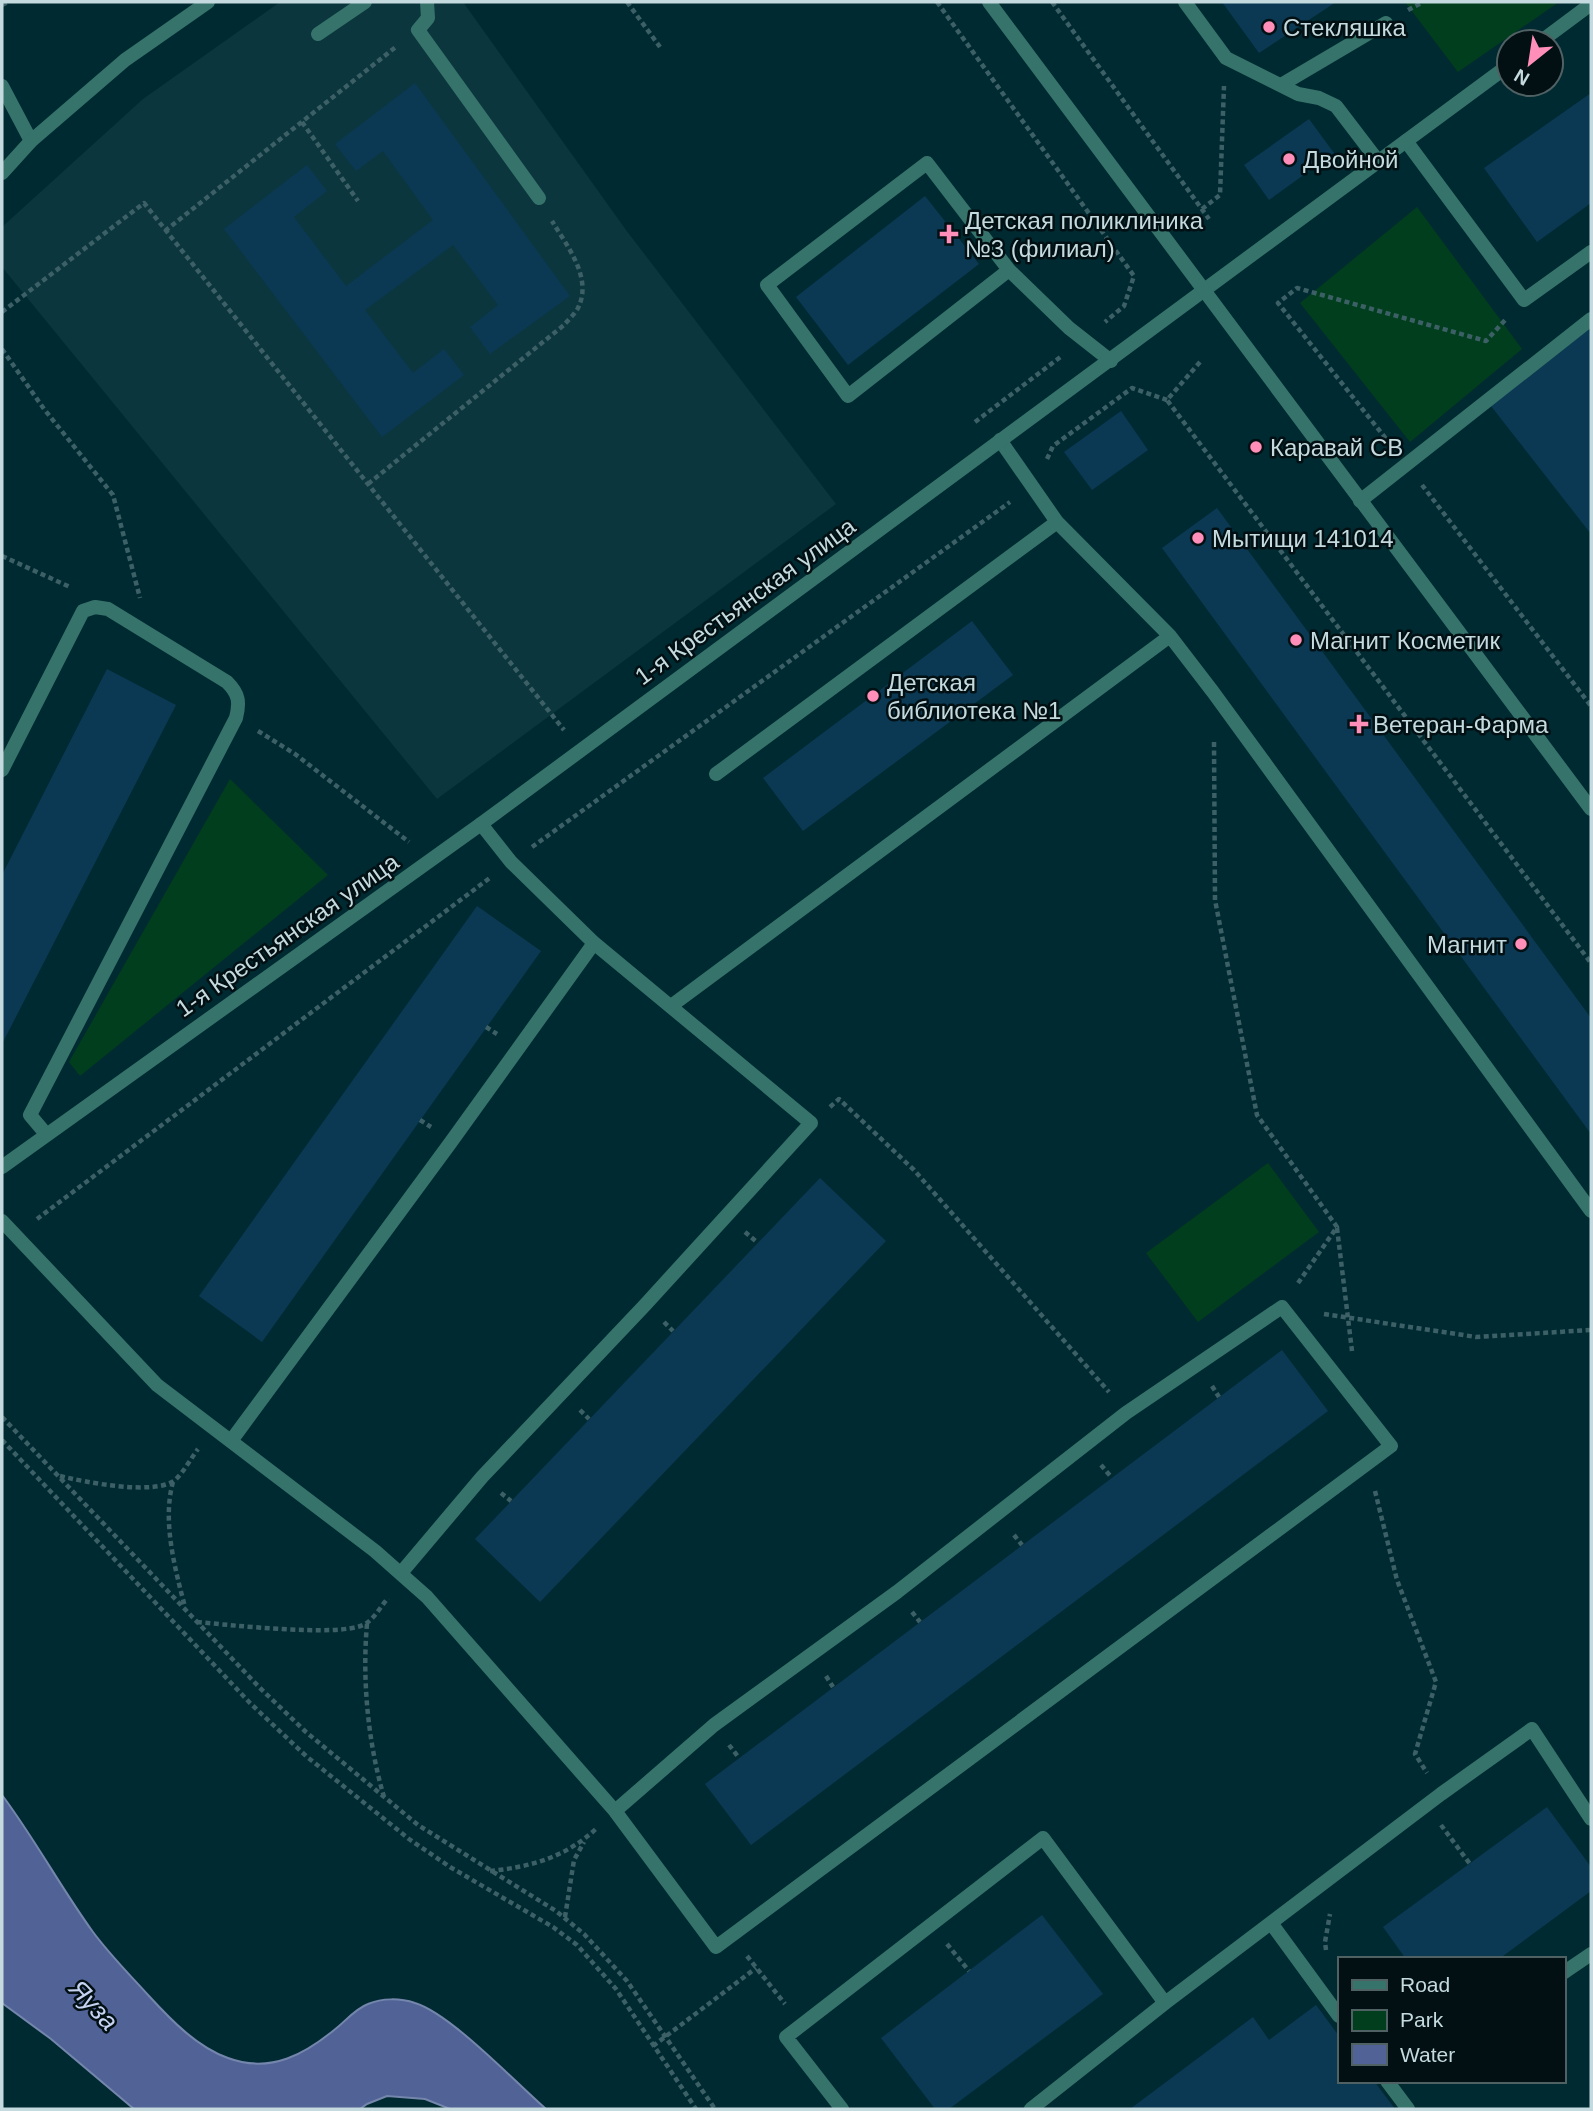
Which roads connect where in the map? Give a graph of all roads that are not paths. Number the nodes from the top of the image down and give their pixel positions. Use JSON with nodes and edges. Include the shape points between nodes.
{"nodes":[{"id":1,"x":208,"y":2,"type":"edge"},
{"id":2,"x":365,"y":2,"type":"edge"},
{"id":3,"x":427,"y":2,"type":"edge"},
{"id":4,"x":989,"y":2,"type":"edge"},
{"id":5,"x":1185,"y":2,"type":"edge"},
{"id":6,"x":1591,"y":5,"type":"edge"},
{"id":7,"x":1386,"y":23,"type":"dead end"},
{"id":8,"x":1559,"y":28,"type":"edge"},
{"id":9,"x":317,"y":34,"type":"dead end"},
{"id":10,"x":1495,"y":75,"type":"edge"},
{"id":11,"x":1282,"y":85,"type":"junction"},
{"id":12,"x":2,"y":86,"type":"edge"},
{"id":13,"x":31,"y":141,"type":"junction"},
{"id":14,"x":1406,"y":141,"type":"junction"},
{"id":15,"x":1378,"y":162,"type":"junction"},
{"id":16,"x":2,"y":173,"type":"edge"},
{"id":17,"x":539,"y":198,"type":"road end"},
{"id":18,"x":1591,"y":252,"type":"edge"},
{"id":19,"x":1009,"y":270,"type":"junction"},
{"id":20,"x":1204,"y":290,"type":"junction"},
{"id":21,"x":1591,"y":318,"type":"edge"},
{"id":22,"x":1111,"y":361,"type":"junction"},
{"id":23,"x":1000,"y":440,"type":"junction"},
{"id":24,"x":1360,"y":501,"type":"junction"},
{"id":25,"x":1057,"y":522,"type":"junction"},
{"id":26,"x":1170,"y":636,"type":"junction"},
{"id":27,"x":2,"y":771,"type":"edge"},
{"id":28,"x":716,"y":774,"type":"dead end"},
{"id":29,"x":1591,"y":810,"type":"edge"},
{"id":30,"x":481,"y":824,"type":"junction"},
{"id":31,"x":594,"y":943,"type":"junction"},
{"id":32,"x":671,"y":1006,"type":"junction"},
{"id":33,"x":46,"y":1134,"type":"junction"},
{"id":34,"x":2,"y":1167,"type":"edge"},
{"id":35,"x":1591,"y":1211,"type":"edge"},
{"id":36,"x":2,"y":1221,"type":"edge"},
{"id":37,"x":231,"y":1441,"type":"junction"},
{"id":38,"x":403,"y":1575,"type":"junction"},
{"id":39,"x":615,"y":1811,"type":"junction"},
{"id":40,"x":1591,"y":1819,"type":"edge"},
{"id":41,"x":1272,"y":1923,"type":"junction"},
{"id":42,"x":1591,"y":1954,"type":"edge"},
{"id":43,"x":1565,"y":1972,"type":"edge"},
{"id":44,"x":1165,"y":2003,"type":"junction"},
{"id":45,"x":1338,"y":2015,"type":"edge"},
{"id":46,"x":1388,"y":2083,"type":"edge"},
{"id":47,"x":1041,"y":2106,"type":"edge"},
{"id":48,"x":842,"y":2109,"type":"edge"},
{"id":49,"x":1408,"y":2109,"type":"edge"}],
"edges":[{"from":1,"to":13,"type":"street","via":[[124,60]]},
{"from":2,"to":9,"type":"street"},
{"from":3,"to":17,"type":"street","via":[[428,18],[418,30]]},
{"from":4,"to":20,"type":"street"},
{"from":5,"to":11,"type":"street","via":[[1226,58]]},
{"from":6,"to":8,"type":"street"},
{"from":7,"to":11,"type":"street"},
{"from":10,"to":14,"type":"street","name":"1-я Крестьянская улица"},
{"from":11,"to":15,"type":"street","via":[[1336,106]]},
{"from":12,"to":13,"type":"street"},
{"from":13,"to":16,"type":"street"},
{"from":14,"to":15,"type":"street","name":"1-я Крестьянская улица"},
{"from":14,"to":18,"type":"street","via":[[1524,300]]},
{"from":15,"to":20,"type":"street","name":"1-я Крестьянская улица"},
{"from":19,"to":19,"type":"street","via":[[848,396],[767,285],[927,163]]},
{"from":19,"to":22,"type":"street"},
{"from":20,"to":22,"type":"street","name":"1-я Крестьянская улица"},
{"from":20,"to":24,"type":"street"},
{"from":21,"to":24,"type":"street"},
{"from":22,"to":23,"type":"street","name":"1-я Крестьянская улица"},
{"from":23,"to":25,"type":"street"},
{"from":23,"to":30,"type":"street","name":"1-я Крестьянская улица"},
{"from":24,"to":29,"type":"street"},
{"from":25,"to":26,"type":"street"},
{"from":25,"to":28,"type":"street"},
{"from":26,"to":32,"type":"street"},
{"from":26,"to":35,"type":"street"},
{"from":27,"to":33,"type":"street","via":[[83,611],[95,607],[108,609],[227,682],[240,704],[30,1115]]},
{"from":30,"to":31,"type":"street","via":[[511,862]]},
{"from":30,"to":33,"type":"street","name":"1-я Крестьянская улица"},
{"from":31,"to":32,"type":"street"},
{"from":31,"to":37,"type":"street"},
{"from":32,"to":38,"type":"street","via":[[811,1124],[482,1477]]},
{"from":33,"to":34,"type":"street","name":"1-я Крестьянская улица"},
{"from":36,"to":37,"type":"street","via":[[141,1369]]},
{"from":37,"to":38,"type":"street"},
{"from":38,"to":39,"type":"street","via":[[453,1624]]},
{"from":39,"to":39,"type":"street","via":[[713,1725],[897,1592],[1126,1413],[1282,1307],[1391,1446],[716,1947]]},
{"from":40,"to":41,"type":"street","via":[[1532,1729]]},
{"from":41,"to":44,"type":"street"},
{"from":41,"to":45,"type":"street"},
{"from":42,"to":43,"type":"street"},
{"from":44,"to":47,"type":"street"},
{"from":44,"to":48,"type":"street","via":[[1043,1838],[786,2037]]},
{"from":46,"to":49,"type":"street"}]}
